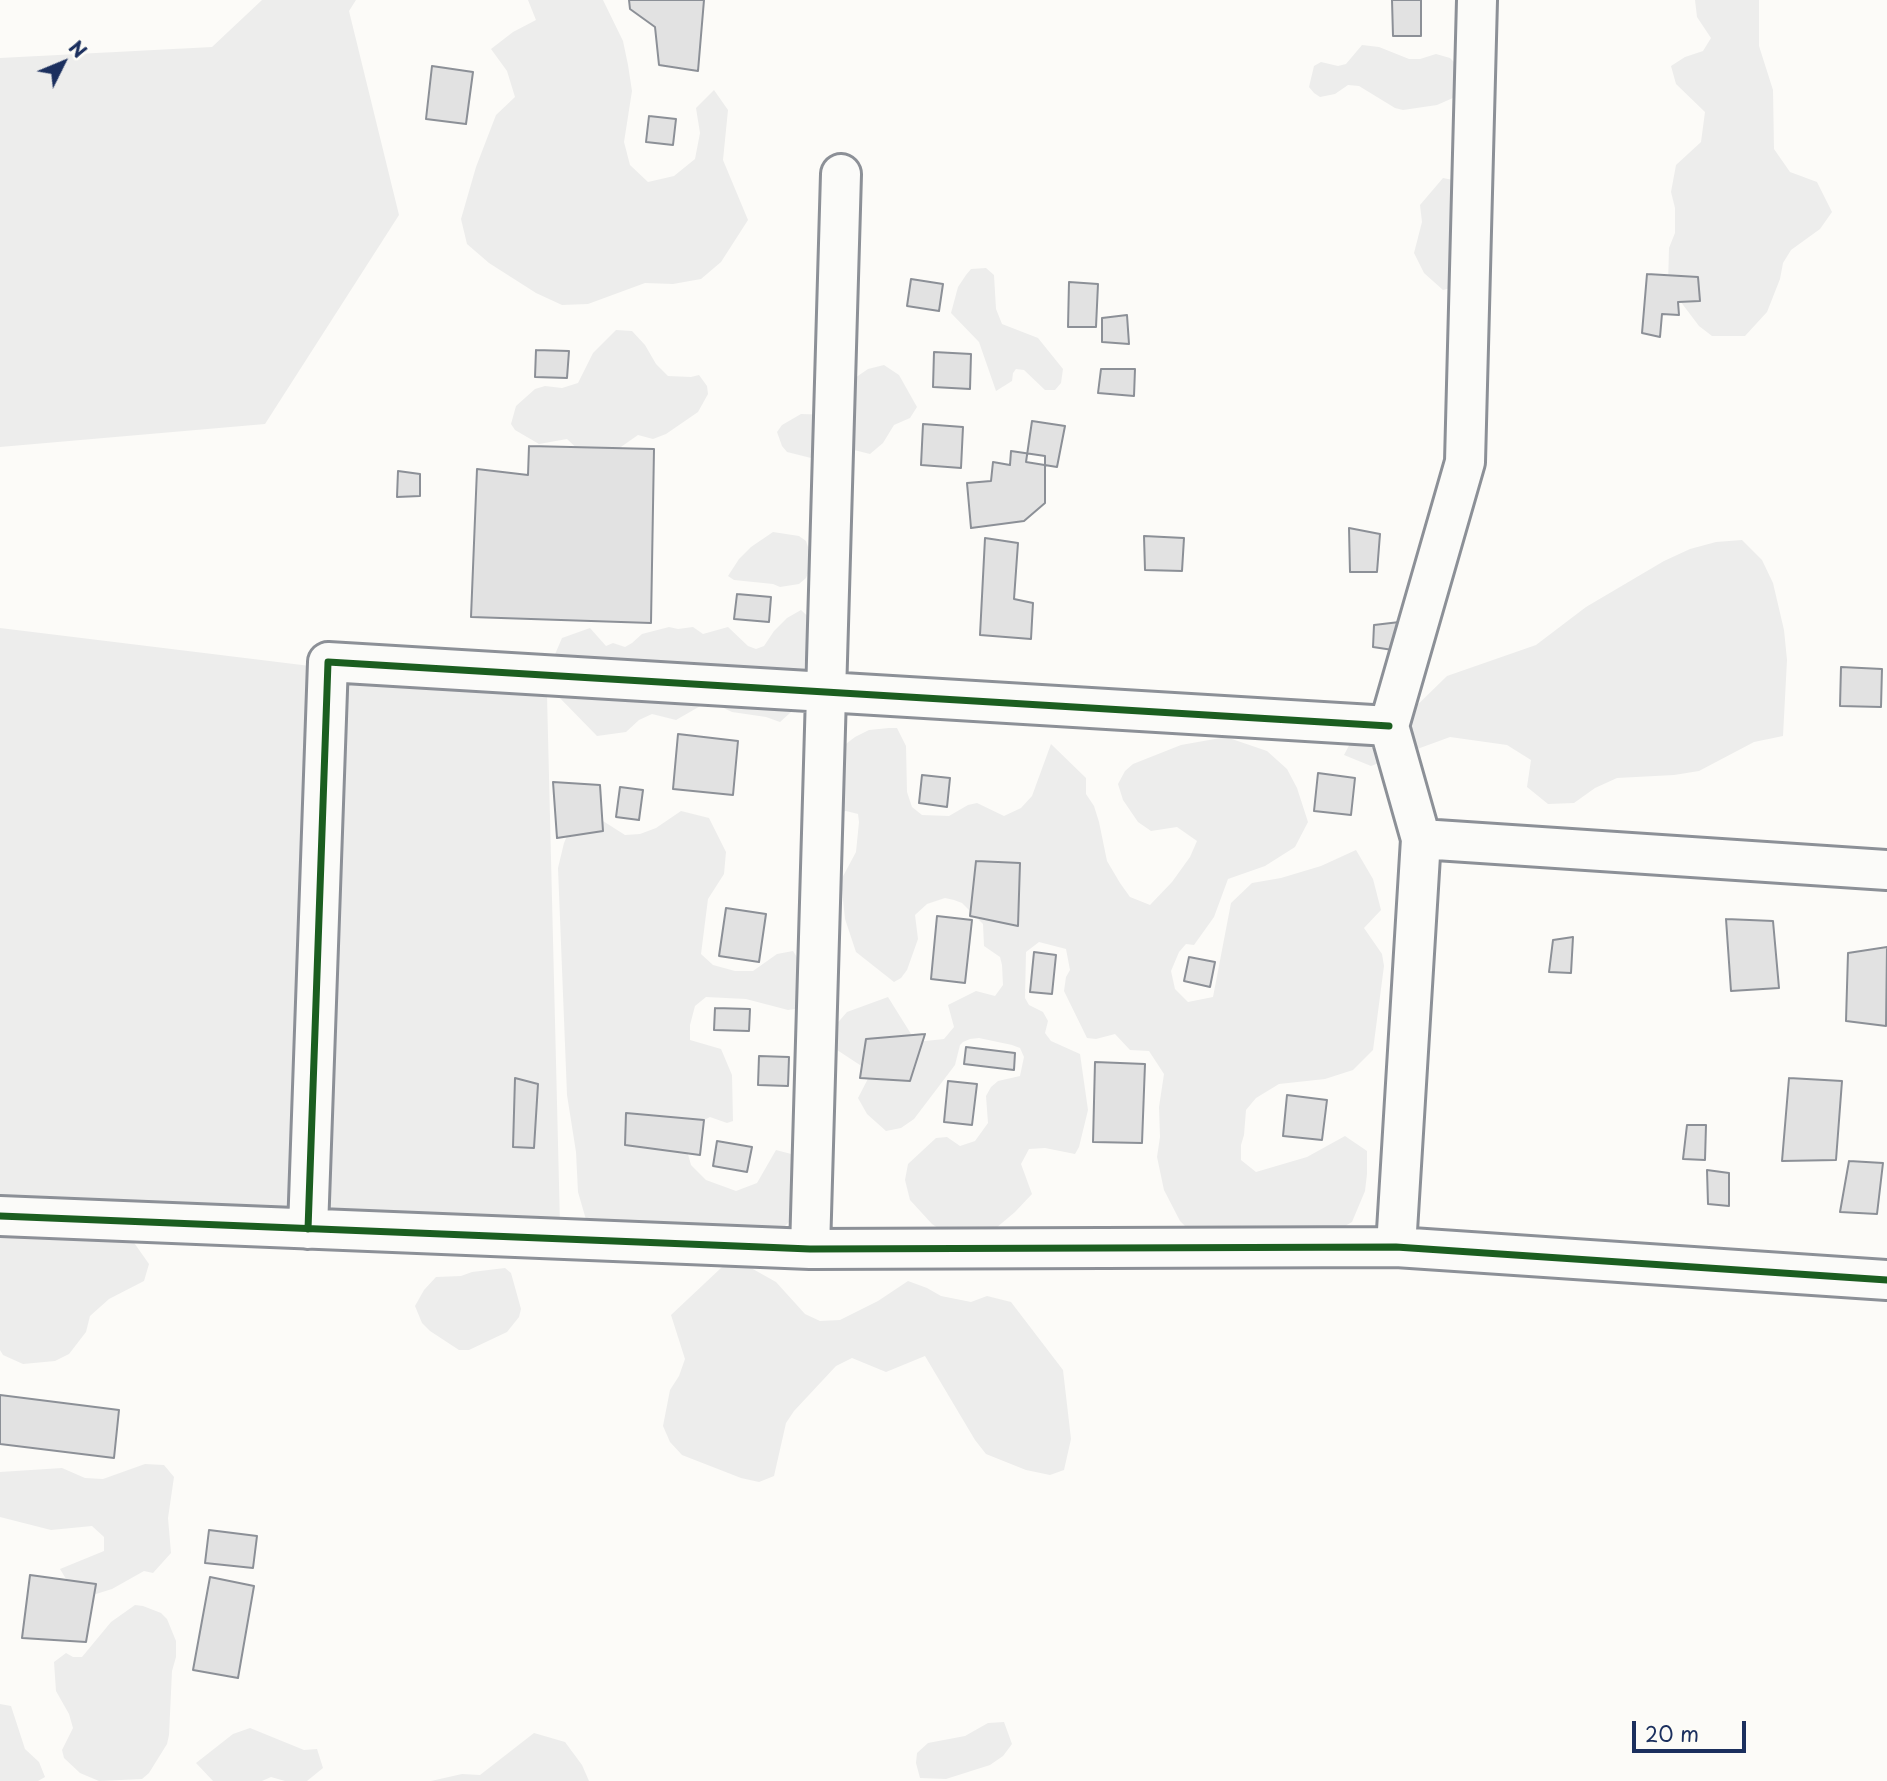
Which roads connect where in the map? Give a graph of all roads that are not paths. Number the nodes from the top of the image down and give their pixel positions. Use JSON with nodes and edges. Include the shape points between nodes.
{"nodes":[{"id":1,"x":1477,"y":0,"type":"edge"},
{"id":2,"x":841,"y":174,"type":"dead end"},
{"id":3,"x":827,"y":692,"type":"junction"},
{"id":4,"x":1389,"y":726,"type":"junction"},
{"id":5,"x":1421,"y":839,"type":"junction"},
{"id":6,"x":1887,"y":870,"type":"edge"},
{"id":7,"x":0,"y":1216,"type":"edge"},
{"id":8,"x":307,"y":1229,"type":"junction"},
{"id":9,"x":1396,"y":1247,"type":"junction"},
{"id":10,"x":810,"y":1249,"type":"junction"},
{"id":11,"x":1887,"y":1280,"type":"edge"}],
"edges":[{"from":1,"to":4,"type":"street","via":[[1465,462]]},
{"from":2,"to":3,"type":"street"},
{"from":3,"to":4,"type":"street"},
{"from":3,"to":8,"type":"street","via":[[328,662]]},
{"from":3,"to":10,"type":"street"},
{"from":4,"to":5,"type":"street"},
{"from":5,"to":6,"type":"street"},
{"from":5,"to":9,"type":"street"},
{"from":7,"to":8,"type":"street"},
{"from":8,"to":10,"type":"street"},
{"from":9,"to":10,"type":"street"},
{"from":9,"to":11,"type":"street"}]}
